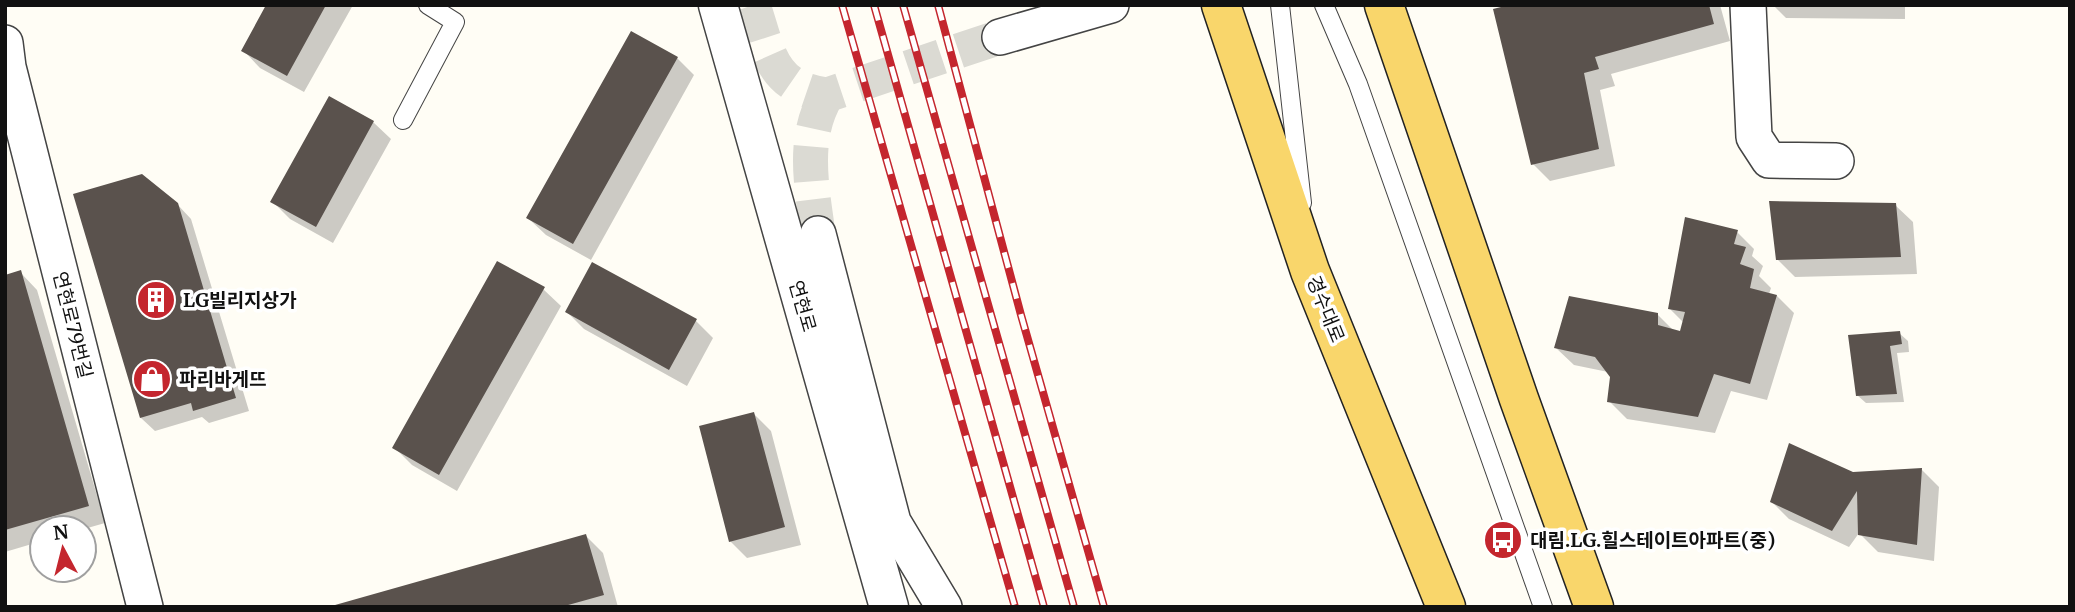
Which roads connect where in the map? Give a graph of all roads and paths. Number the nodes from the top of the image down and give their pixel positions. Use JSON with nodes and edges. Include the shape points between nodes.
{"nodes":[{"id":1,"x":428,"y":5,"type":"edge"},
{"id":2,"x":718,"y":5,"type":"edge"},
{"id":3,"x":1111,"y":5,"type":"edge"},
{"id":4,"x":1221,"y":5,"type":"edge"},
{"id":5,"x":1280,"y":5,"type":"edge"},
{"id":6,"x":1324,"y":5,"type":"edge"},
{"id":7,"x":1384,"y":5,"type":"edge"},
{"id":8,"x":1748,"y":5,"type":"edge"},
{"id":9,"x":1000,"y":37,"type":"tunnel mouth"},
{"id":10,"x":6,"y":59,"type":"edge"},
{"id":11,"x":403,"y":120,"type":"dead end"},
{"id":12,"x":1836,"y":161,"type":"dead end"},
{"id":13,"x":818,"y":234,"type":"tunnel mouth"},
{"id":14,"x":1310,"y":271,"type":"junction"},
{"id":15,"x":145,"y":607,"type":"edge"},
{"id":16,"x":889,"y":607,"type":"edge"},
{"id":17,"x":944,"y":607,"type":"edge"},
{"id":18,"x":1446,"y":607,"type":"edge"},
{"id":19,"x":1543,"y":607,"type":"edge"},
{"id":20,"x":1594,"y":607,"type":"edge"}],
"edges":[{"from":1,"to":11,"type":"lane","via":[[455,22]]},
{"from":2,"to":16,"type":"street","name":"연현로"},
{"from":3,"to":9,"type":"street"},
{"from":4,"to":14,"type":"main road","name":"경수대로"},
{"from":5,"to":14,"type":"lane"},
{"from":6,"to":19,"type":"lane","via":[[1358,84]]},
{"from":7,"to":20,"type":"main road"},
{"from":8,"to":12,"type":"street","via":[[1755,137],[1769,160]]},
{"from":10,"to":15,"type":"street","name":"연현로79번길"},
{"from":13,"to":17,"type":"street","via":[[893,522]]},
{"from":14,"to":18,"type":"main road","name":"경수대로"}]}
